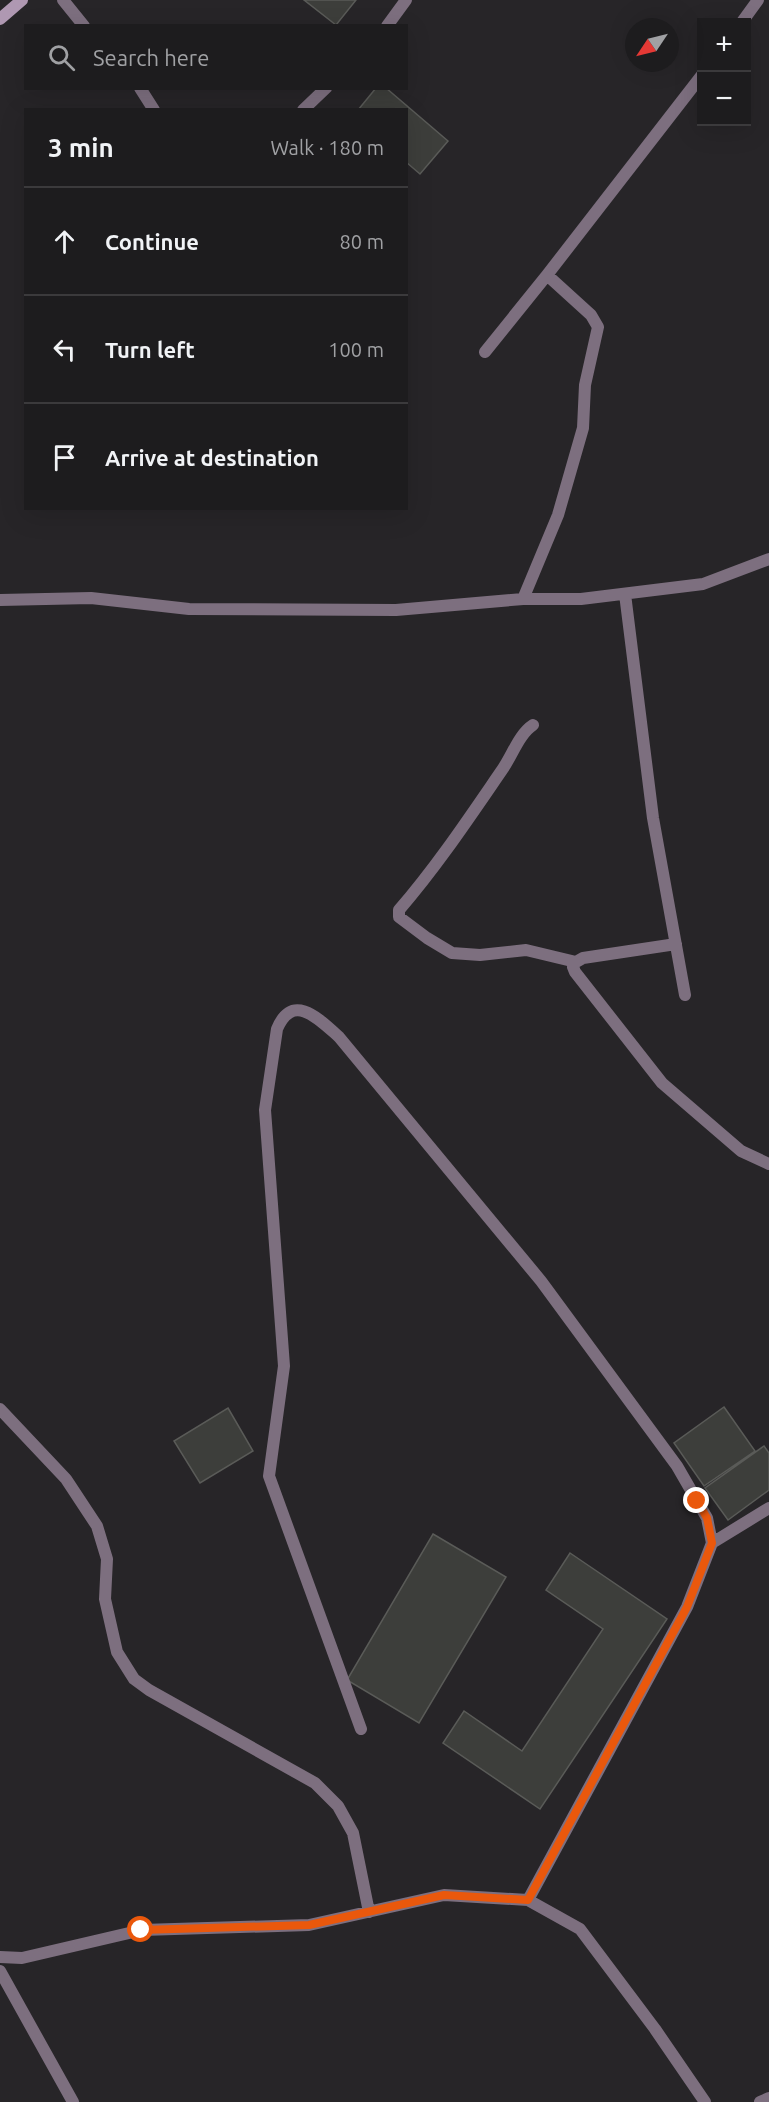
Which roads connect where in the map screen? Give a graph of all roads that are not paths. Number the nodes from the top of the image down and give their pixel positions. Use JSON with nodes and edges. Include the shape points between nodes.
{"nodes":[{"id":1,"x":22,"y":0,"type":"edge"},
{"id":2,"x":63,"y":0,"type":"edge"},
{"id":3,"x":406,"y":0,"type":"edge"},
{"id":4,"x":758,"y":0,"type":"edge"},
{"id":5,"x":745,"y":18,"type":"edge"},
{"id":6,"x":0,"y":19,"type":"edge"},
{"id":7,"x":82,"y":24,"type":"edge"},
{"id":8,"x":388,"y":24,"type":"edge"},
{"id":9,"x":697,"y":81,"type":"edge"},
{"id":10,"x":141,"y":90,"type":"edge"},
{"id":11,"x":324,"y":90,"type":"edge"},
{"id":12,"x":153,"y":108,"type":"edge"},
{"id":13,"x":305,"y":108,"type":"edge"},
{"id":14,"x":548,"y":275,"type":"junction"},
{"id":15,"x":485,"y":352,"type":"dead end"},
{"id":16,"x":769,"y":559,"type":"edge"},
{"id":17,"x":625,"y":594,"type":"junction"},
{"id":18,"x":523,"y":598,"type":"junction"},
{"id":19,"x":0,"y":600,"type":"edge"},
{"id":20,"x":533,"y":724,"type":"dead end"},
{"id":21,"x":676,"y":944,"type":"junction"},
{"id":22,"x":576,"y":962,"type":"junction"},
{"id":23,"x":685,"y":994,"type":"dead end"},
{"id":24,"x":769,"y":1164,"type":"edge"},
{"id":25,"x":0,"y":1409,"type":"edge"},
{"id":26,"x":769,"y":1508,"type":"edge"},
{"id":27,"x":712,"y":1543,"type":"junction"},
{"id":28,"x":361,"y":1729,"type":"dead end"},
{"id":29,"x":528,"y":1900,"type":"junction"},
{"id":30,"x":369,"y":1912,"type":"junction"},
{"id":31,"x":0,"y":1957,"type":"edge"},
{"id":32,"x":0,"y":1971,"type":"edge"},
{"id":33,"x":769,"y":2098,"type":"edge"},
{"id":34,"x":73,"y":2102,"type":"edge"},
{"id":35,"x":705,"y":2102,"type":"edge"},
{"id":36,"x":760,"y":2102,"type":"edge"}],
"edges":[{"from":1,"to":6,"type":"main road"},
{"from":2,"to":7,"type":"street"},
{"from":3,"to":8,"type":"street"},
{"from":4,"to":5,"type":"street"},
{"from":9,"to":14,"type":"street"},
{"from":10,"to":12,"type":"street"},
{"from":11,"to":13,"type":"street"},
{"from":14,"to":15,"type":"street"},
{"from":14,"to":18,"type":"street","via":[[591,315],[598,327],[585,385],[583,428],[558,515]]},
{"from":16,"to":17,"type":"street","via":[[703,584]]},
{"from":17,"to":18,"type":"street","via":[[581,599]]},
{"from":17,"to":21,"type":"street","via":[[653,818]]},
{"from":18,"to":19,"type":"street","via":[[396,610],[189,609],[91,598]]},
{"from":20,"to":22,"type":"street","via":[[428,876],[399,910],[399,917],[452,953],[480,955],[526,950]]},
{"from":21,"to":22,"type":"street"},
{"from":21,"to":23,"type":"street"},
{"from":22,"to":24,"type":"street","via":[[575,972],[662,1083],[741,1151]]},
{"from":25,"to":30,"type":"street","via":[[66,1479],[97,1526],[107,1560],[105,1599],[117,1652],[134,1678],[315,1783],[338,1806],[353,1833]]},
{"from":26,"to":27,"type":"street"},
{"from":27,"to":28,"type":"street","via":[[707,1518],[677,1466],[541,1281],[339,1037],[315,1015],[301,1010],[289,1013],[277,1029],[265,1110],[284,1366],[269,1476]]},
{"from":27,"to":29,"type":"street","via":[[687,1607]]},
{"from":29,"to":30,"type":"street","via":[[444,1895]]},
{"from":29,"to":35,"type":"street","via":[[580,1929]]},
{"from":30,"to":31,"type":"street","via":[[309,1925],[141,1930],[22,1958]]},
{"from":32,"to":34,"type":"street"},
{"from":33,"to":36,"type":"street"}]}
